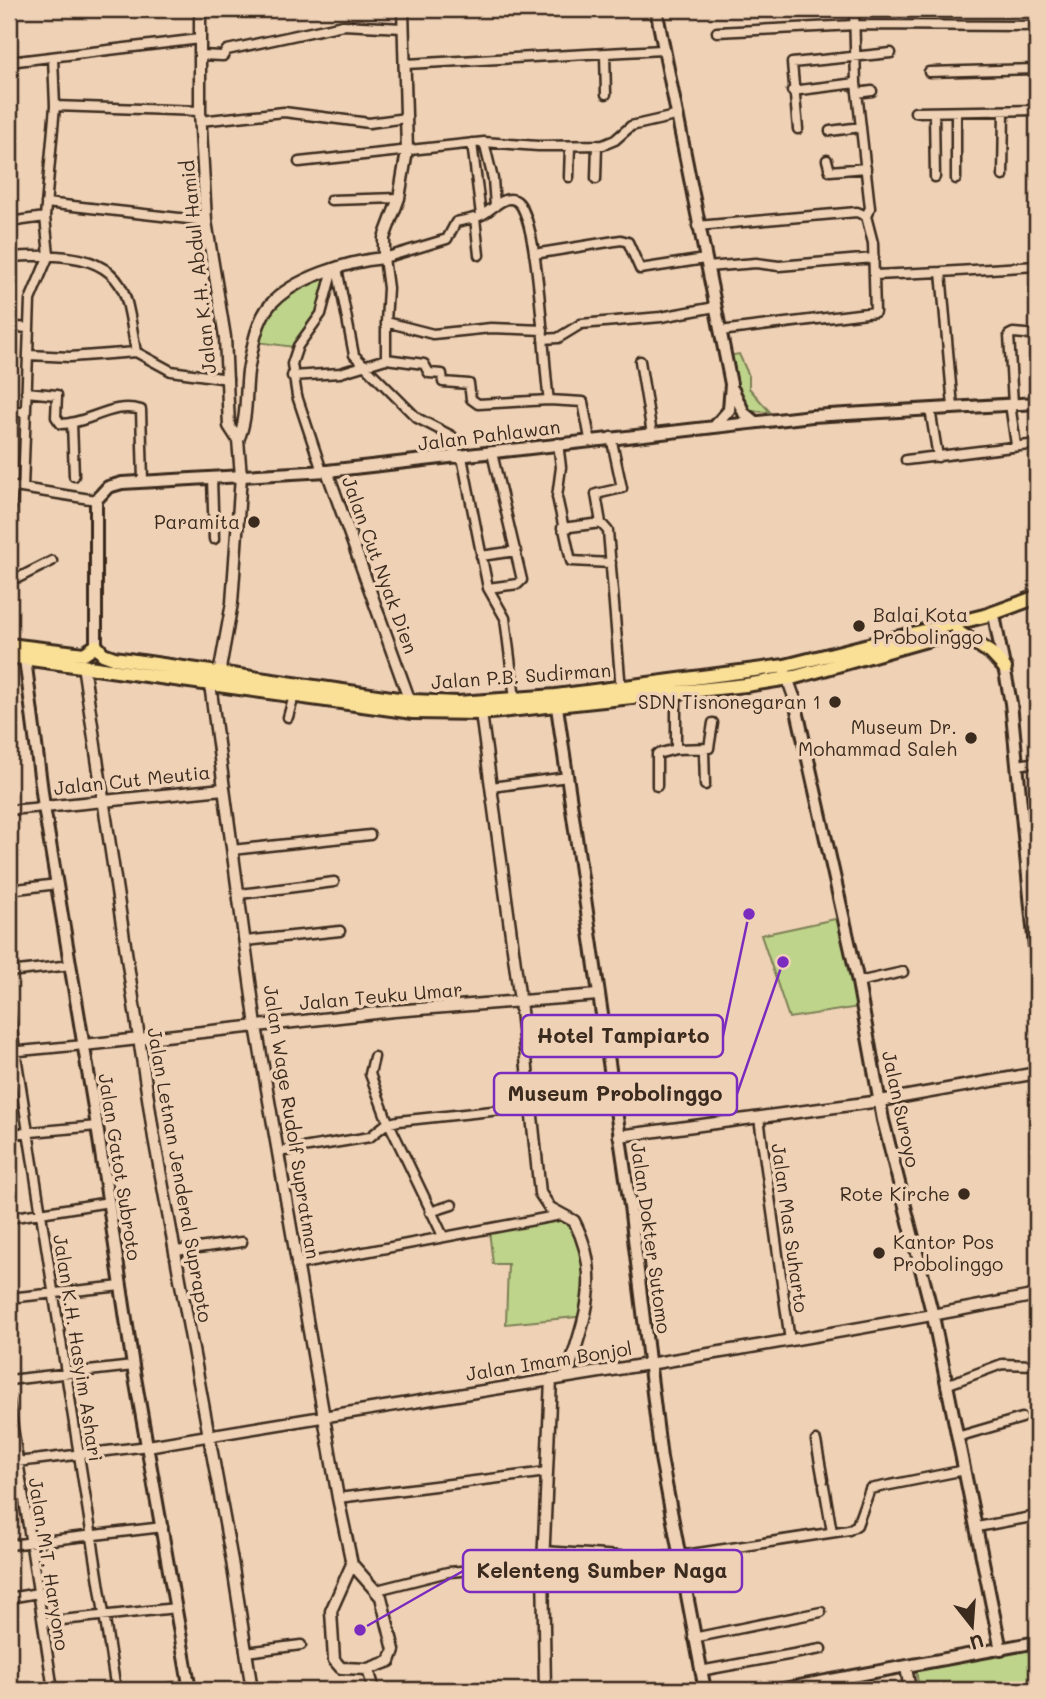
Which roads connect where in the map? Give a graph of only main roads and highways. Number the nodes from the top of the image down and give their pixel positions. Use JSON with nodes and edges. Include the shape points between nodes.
{"nodes":[{"id":1,"x":656,"y":9,"type":"edge"},
{"id":2,"x":731,"y":384,"type":"junction"},
{"id":3,"x":1037,"y":403,"type":"edge"},
{"id":4,"x":755,"y":422,"type":"junction"},
{"id":5,"x":714,"y":427,"type":"junction"},
{"id":6,"x":1037,"y":597,"type":"edge"},
{"id":7,"x":1037,"y":606,"type":"edge"},
{"id":8,"x":994,"y":617,"type":"junction"},
{"id":9,"x":958,"y":632,"type":"junction"},
{"id":10,"x":9,"y":645,"type":"edge"},
{"id":11,"x":96,"y":646,"type":"junction"},
{"id":12,"x":861,"y":652,"type":"junction"},
{"id":13,"x":24,"y":653,"type":"junction"},
{"id":14,"x":9,"y":656,"type":"edge"},
{"id":15,"x":1005,"y":668,"type":"junction"},
{"id":16,"x":214,"y":679,"type":"junction"},
{"id":17,"x":622,"y":693,"type":"junction"},
{"id":18,"x":794,"y":698,"type":"road end"},
{"id":19,"x":412,"y":707,"type":"junction"},
{"id":20,"x":557,"y":707,"type":"junction"},
{"id":21,"x":1037,"y":968,"type":"edge"},
{"id":22,"x":1037,"y":1642,"type":"edge"},
{"id":23,"x":1001,"y":1650,"type":"junction"},
{"id":24,"x":189,"y":1688,"type":"edge"},
{"id":25,"x":793,"y":1689,"type":"edge"},
{"id":26,"x":705,"y":1690,"type":"edge"},
{"id":27,"x":777,"y":1690,"type":"edge"}],
"edges":[{"from":1,"to":2,"type":"main road"},
{"from":2,"to":4,"type":"main road","via":[[744,413]]},
{"from":2,"to":5,"type":"main road","via":[[729,410]]},
{"from":3,"to":4,"type":"main road","name":"Jalan Pahlawan"},
{"from":4,"to":5,"type":"main road","name":"Jalan Pahlawan"},
{"from":5,"to":11,"type":"main road","name":"Jalan Pahlawan","via":[[459,458],[108,487],[96,500]]},
{"from":6,"to":8,"type":"main road","name":"Jalan P.B. Sudirman"},
{"from":7,"to":8,"type":"main road","name":"Jalan P.B. Sudirman"},
{"from":8,"to":9,"type":"main road","name":"Jalan P.B. Sudirman"},
{"from":8,"to":12,"type":"main road","name":"Jalan P.B. Sudirman"},
{"from":8,"to":15,"type":"main road"},
{"from":9,"to":12,"type":"main road","name":"Jalan P.B. Sudirman"},
{"from":9,"to":15,"type":"main road"},
{"from":10,"to":13,"type":"main road","name":"Jalan P.B. Sudirman"},
{"from":11,"to":13,"type":"main road","name":"Jalan P.B. Sudirman","via":[[84,654]]},
{"from":11,"to":16,"type":"main road","name":"Jalan P.B. Sudirman","via":[[114,658]]},
{"from":12,"to":17,"type":"main road","name":"Jalan P.B. Sudirman","via":[[790,672]]},
{"from":13,"to":14,"type":"main road","name":"Jalan P.B. Sudirman"},
{"from":13,"to":16,"type":"main road","name":"Jalan P.B. Sudirman","via":[[83,665]]},
{"from":13,"to":24,"type":"main road","name":"Jalan Gatot Subroto","via":[[44,807],[133,1366]]},
{"from":15,"to":21,"type":"main road"},
{"from":16,"to":19,"type":"main road","name":"Jalan P.B. Sudirman"},
{"from":16,"to":19,"type":"main road","name":"Jalan P.B. Sudirman","via":[[294,696]]},
{"from":17,"to":19,"type":"main road","name":"Jalan P.B. Sudirman"},
{"from":17,"to":20,"type":"main road","name":"Jalan P.B. Sudirman"},
{"from":18,"to":23,"type":"main road","name":"Jalan Suroyo","via":[[880,1101],[933,1316]]},
{"from":19,"to":20,"type":"main road","name":"Jalan P.B. Sudirman","via":[[481,713]]},
{"from":20,"to":26,"type":"main road","name":"Jalan Dokter Sutomo","via":[[661,1458]]},
{"from":22,"to":23,"type":"main road"},
{"from":23,"to":25,"type":"main road"},
{"from":25,"to":27,"type":"main road"}]}
